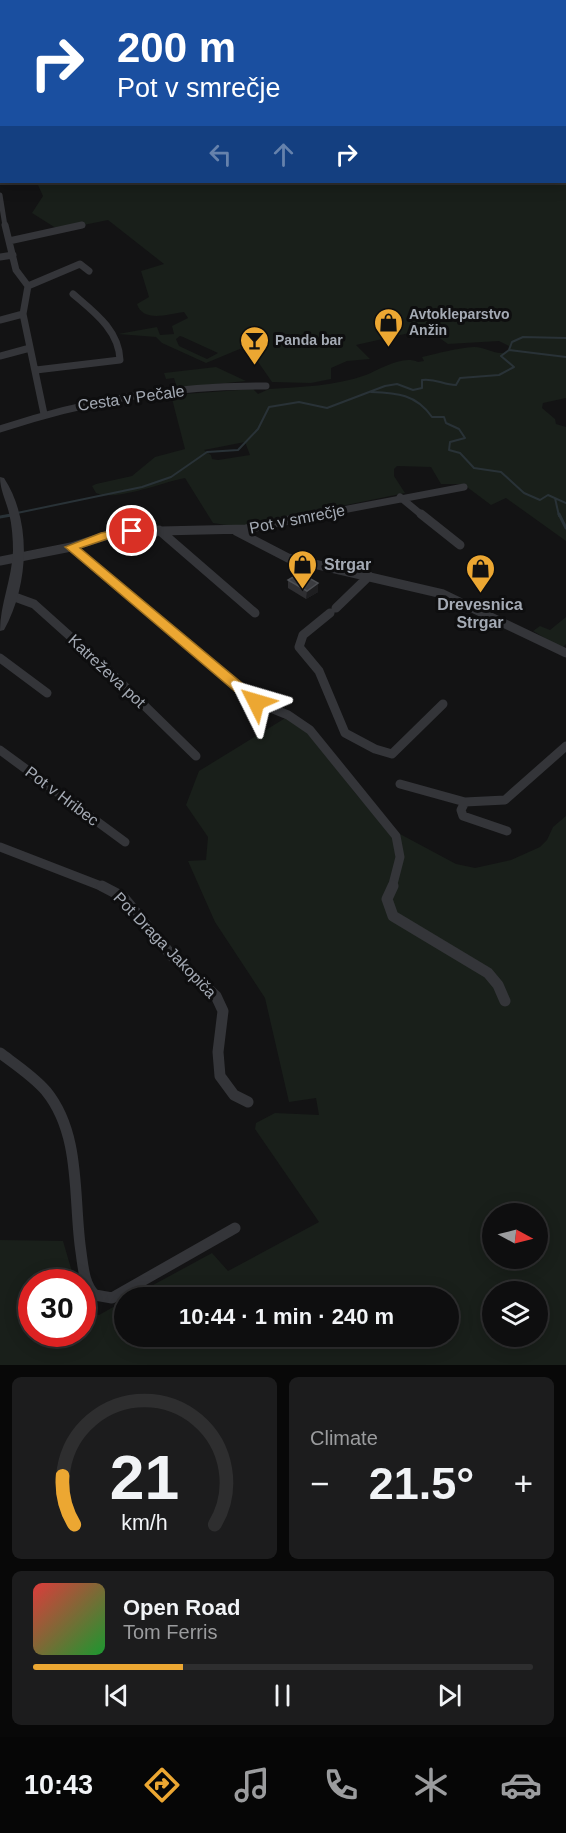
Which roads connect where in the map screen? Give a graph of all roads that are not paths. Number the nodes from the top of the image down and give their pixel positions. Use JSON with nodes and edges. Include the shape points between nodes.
{"nodes":[{"id":1,"x":0,"y":195,"type":"edge"},
{"id":2,"x":82,"y":225,"type":"dead end"},
{"id":3,"x":9,"y":241,"type":"junction"},
{"id":4,"x":13,"y":255,"type":"junction"},
{"id":5,"x":0,"y":257,"type":"edge"},
{"id":6,"x":88,"y":271,"type":"dead end"},
{"id":7,"x":28,"y":286,"type":"junction"},
{"id":8,"x":73,"y":294,"type":"dead end"},
{"id":9,"x":23,"y":314,"type":"junction"},
{"id":10,"x":0,"y":320,"type":"edge"},
{"id":11,"x":30,"y":348,"type":"junction"},
{"id":12,"x":0,"y":356,"type":"edge"},
{"id":13,"x":36,"y":370,"type":"junction"},
{"id":14,"x":266,"y":386,"type":"dead end"},
{"id":15,"x":44,"y":414,"type":"junction"},
{"id":16,"x":0,"y":429,"type":"edge"},
{"id":17,"x":0,"y":480,"type":"edge"},
{"id":18,"x":464,"y":487,"type":"dead end"},
{"id":19,"x":400,"y":497,"type":"junction"},
{"id":20,"x":159,"y":530,"type":"junction"},
{"id":21,"x":235,"y":531,"type":"junction"},
{"id":22,"x":460,"y":545,"type":"dead end"},
{"id":23,"x":71,"y":547,"type":"junction"},
{"id":24,"x":16,"y":559,"type":"junction"},
{"id":25,"x":0,"y":561,"type":"edge"},
{"id":26,"x":369,"y":576,"type":"junction"},
{"id":27,"x":12,"y":596,"type":"junction"},
{"id":28,"x":4,"y":609,"type":"edge"},
{"id":29,"x":255,"y":613,"type":"dead end"},
{"id":30,"x":0,"y":627,"type":"edge"},
{"id":31,"x":566,"y":653,"type":"edge"},
{"id":32,"x":0,"y":658,"type":"edge"},
{"id":33,"x":47,"y":693,"type":"dead end"},
{"id":34,"x":443,"y":704,"type":"dead end"},
{"id":35,"x":566,"y":746,"type":"edge"},
{"id":36,"x":0,"y":750,"type":"edge"},
{"id":37,"x":196,"y":756,"type":"dead end"},
{"id":38,"x":400,"y":784,"type":"dead end"},
{"id":39,"x":465,"y":802,"type":"junction"},
{"id":40,"x":507,"y":831,"type":"dead end"},
{"id":41,"x":125,"y":843,"type":"dead end"},
{"id":42,"x":0,"y":847,"type":"edge"},
{"id":43,"x":505,"y":1001,"type":"dead end"},
{"id":44,"x":0,"y":1053,"type":"edge"},
{"id":45,"x":248,"y":1102,"type":"dead end"},
{"id":46,"x":236,"y":1228,"type":"dead end"}],
"edges":[{"from":1,"to":3,"type":"street"},
{"from":2,"to":3,"type":"street"},
{"from":3,"to":4,"type":"street"},
{"from":4,"to":5,"type":"street"},
{"from":4,"to":7,"type":"street","via":[[22,283]]},
{"from":6,"to":7,"type":"street","via":[[80,264]]},
{"from":7,"to":9,"type":"street"},
{"from":8,"to":13,"type":"street","via":[[112,332],[120,360]]},
{"from":9,"to":10,"type":"street"},
{"from":9,"to":11,"type":"street"},
{"from":11,"to":12,"type":"street"},
{"from":11,"to":13,"type":"street"},
{"from":13,"to":15,"type":"street"},
{"from":14,"to":15,"type":"street","name":"Cesta v Pečale","via":[[227,386],[125,397]]},
{"from":15,"to":16,"type":"street","name":"Cesta v Pečale"},
{"from":17,"to":24,"type":"street","via":[[16,514]]},
{"from":18,"to":19,"type":"street","name":"Pot v smrečje"},
{"from":19,"to":21,"type":"street","name":"Pot v smrečje"},
{"from":19,"to":22,"type":"street"},
{"from":20,"to":21,"type":"street","name":"Pot v smrečje"},
{"from":20,"to":23,"type":"street","name":"Pot v smrečje","via":[[118,532]]},
{"from":20,"to":29,"type":"street"},
{"from":21,"to":26,"type":"street","via":[[288,558]]},
{"from":23,"to":24,"type":"street","name":"Pot v smrečje"},
{"from":23,"to":43,"type":"street","via":[[256,702],[281,712],[316,736],[396,836],[400,857],[397,877],[387,899],[388,910],[488,973]]},
{"from":24,"to":25,"type":"street","name":"Pot v smrečje"},
{"from":24,"to":27,"type":"street"},
{"from":26,"to":31,"type":"street","via":[[443,594]]},
{"from":26,"to":34,"type":"street","via":[[303,635],[299,647],[319,671],[345,733],[392,754]]},
{"from":27,"to":28,"type":"street"},
{"from":27,"to":37,"type":"street","name":"Katreževa pot","via":[[34,604]]},
{"from":28,"to":30,"type":"street"},
{"from":32,"to":33,"type":"street"},
{"from":35,"to":39,"type":"street","via":[[505,800]]},
{"from":36,"to":41,"type":"street","name":"Pot v Hribec"},
{"from":38,"to":39,"type":"street"},
{"from":39,"to":40,"type":"street","via":[[463,816]]},
{"from":42,"to":45,"type":"street","name":"Pot Draga Jakopiča","via":[[123,897],[221,1003],[217,1066],[220,1080],[229,1094]]},
{"from":44,"to":46,"type":"street","via":[[42,1084],[58,1111],[74,1171],[83,1263],[92,1292],[100,1298],[111,1298]]}]}
